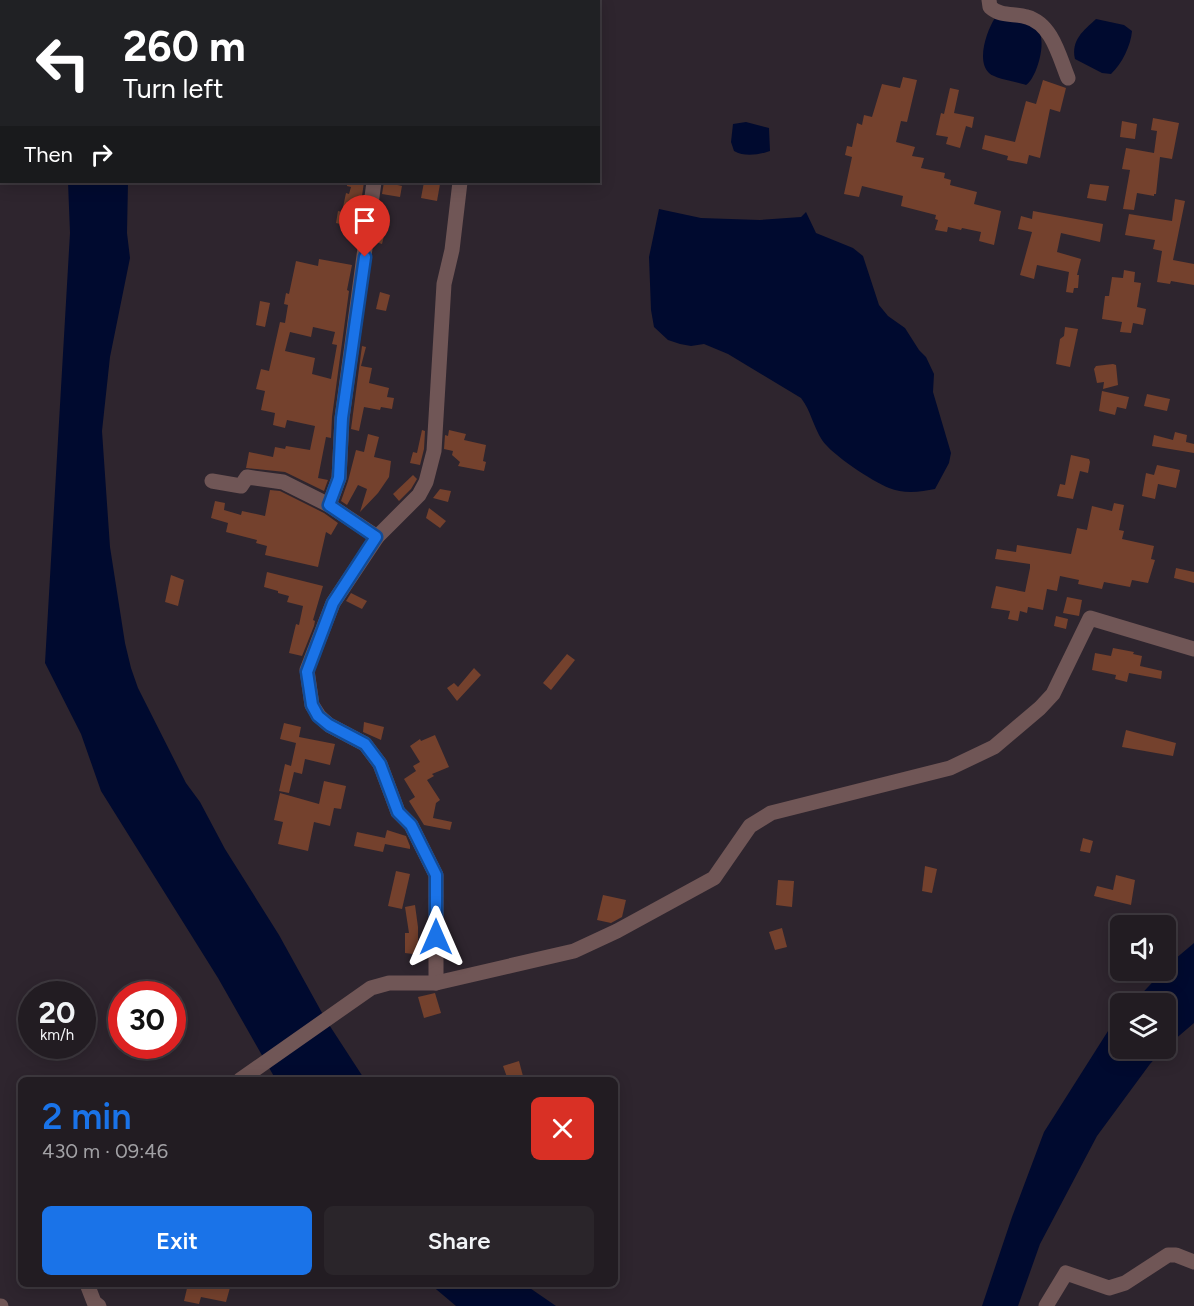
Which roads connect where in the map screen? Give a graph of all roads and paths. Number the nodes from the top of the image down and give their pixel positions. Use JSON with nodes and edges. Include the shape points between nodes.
{"nodes":[{"id":1,"x":989,"y":0,"type":"edge"},
{"id":2,"x":1068,"y":78,"type":"dead end"},
{"id":3,"x":374,"y":183,"type":"edge"},
{"id":4,"x":460,"y":183,"type":"edge"},
{"id":5,"x":212,"y":481,"type":"dead end"},
{"id":6,"x":329,"y":505,"type":"junction"},
{"id":7,"x":376,"y":537,"type":"junction"},
{"id":8,"x":1194,"y":649,"type":"edge"},
{"id":9,"x":436,"y":983,"type":"junction"},
{"id":10,"x":244,"y":1077,"type":"edge"},
{"id":11,"x":1194,"y":1262,"type":"edge"},
{"id":12,"x":88,"y":1287,"type":"edge"},
{"id":13,"x":95,"y":1305,"type":"edge"},
{"id":14,"x":1046,"y":1306,"type":"edge"}],
"edges":[{"from":1,"to":2,"type":"street","via":[[996,12],[1028,17],[1046,29]]},
{"from":3,"to":6,"type":"street","via":[[342,418],[339,478]]},
{"from":4,"to":7,"type":"street","via":[[444,284],[434,452],[419,495]]},
{"from":5,"to":6,"type":"street","via":[[242,486],[247,477],[277,480]]},
{"from":6,"to":7,"type":"street"},
{"from":7,"to":9,"type":"street","via":[[333,603],[307,672],[312,705],[318,716],[365,744],[380,764],[398,812],[411,825],[436,875]]},
{"from":8,"to":9,"type":"street","via":[[1090,618],[1053,694],[994,747],[950,768],[771,813],[750,826],[714,878],[617,932],[573,951]]},
{"from":9,"to":10,"type":"street","via":[[396,982],[371,988]]},
{"from":11,"to":14,"type":"street","via":[[1168,1255],[1125,1283],[1109,1288],[1066,1273]]},
{"from":12,"to":13,"type":"street"}]}
